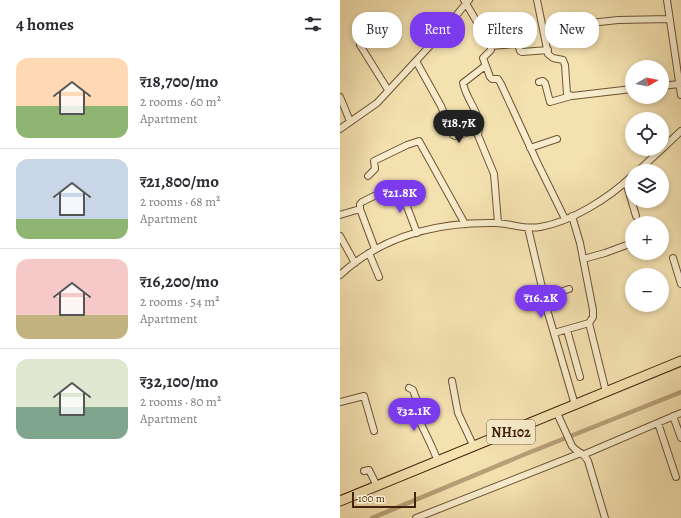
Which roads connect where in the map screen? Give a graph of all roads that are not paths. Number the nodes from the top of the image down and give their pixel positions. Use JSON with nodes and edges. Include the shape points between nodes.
{"nodes":[{"id":1,"x":537,"y":0,"type":"edge"},
{"id":2,"x":667,"y":0,"type":"edge"},
{"id":3,"x":466,"y":1,"type":"edge"},
{"id":4,"x":473,"y":14,"type":"edge"},
{"id":5,"x":670,"y":19,"type":"junction"},
{"id":6,"x":599,"y":22,"type":"edge"},
{"id":7,"x":362,"y":48,"type":"edge"},
{"id":8,"x":491,"y":48,"type":"edge"},
{"id":9,"x":519,"y":48,"type":"edge"},
{"id":10,"x":548,"y":50,"type":"junction"},
{"id":11,"x":416,"y":61,"type":"junction"},
{"id":12,"x":485,"y":66,"type":"junction"},
{"id":13,"x":539,"y":82,"type":"dead end"},
{"id":14,"x":679,"y":84,"type":"junction"},
{"id":15,"x":669,"y":85,"type":"edge"},
{"id":16,"x":388,"y":90,"type":"junction"},
{"id":17,"x":625,"y":90,"type":"edge"},
{"id":18,"x":681,"y":95,"type":"edge"},
{"id":19,"x":571,"y":96,"type":"junction"},
{"id":20,"x":340,"y":97,"type":"edge"},
{"id":21,"x":350,"y":121,"type":"junction"},
{"id":22,"x":340,"y":129,"type":"edge"},
{"id":23,"x":681,"y":131,"type":"edge"},
{"id":24,"x":478,"y":135,"type":"junction"},
{"id":25,"x":557,"y":139,"type":"dead end"},
{"id":26,"x":669,"y":142,"type":"edge"},
{"id":27,"x":530,"y":148,"type":"junction"},
{"id":28,"x":654,"y":156,"type":"edge"},
{"id":29,"x":646,"y":164,"type":"edge"},
{"id":30,"x":368,"y":176,"type":"dead end"},
{"id":31,"x":625,"y":183,"type":"edge"},
{"id":32,"x":400,"y":188,"type":"dead end"},
{"id":33,"x":388,"y":189,"type":"dead end"},
{"id":34,"x":634,"y":208,"type":"edge"},
{"id":35,"x":360,"y":209,"type":"junction"},
{"id":36,"x":340,"y":215,"type":"edge"},
{"id":37,"x":572,"y":216,"type":"junction"},
{"id":38,"x":636,"y":216,"type":"dead end"},
{"id":39,"x":565,"y":219,"type":"junction"},
{"id":40,"x":498,"y":223,"type":"junction"},
{"id":41,"x":465,"y":224,"type":"junction"},
{"id":42,"x":528,"y":228,"type":"junction"},
{"id":43,"x":417,"y":233,"type":"junction"},
{"id":44,"x":340,"y":236,"type":"edge"},
{"id":45,"x":625,"y":246,"type":"edge"},
{"id":46,"x":372,"y":251,"type":"junction"},
{"id":47,"x":673,"y":258,"type":"dead end"},
{"id":48,"x":583,"y":259,"type":"junction"},
{"id":49,"x":355,"y":264,"type":"junction"},
{"id":50,"x":340,"y":275,"type":"edge"},
{"id":51,"x":379,"y":277,"type":"dead end"},
{"id":52,"x":681,"y":284,"type":"edge"},
{"id":53,"x":569,"y":288,"type":"dead end"},
{"id":54,"x":546,"y":302,"type":"junction"},
{"id":55,"x":589,"y":323,"type":"junction"},
{"id":56,"x":567,"y":330,"type":"junction"},
{"id":57,"x":554,"y":333,"type":"junction"},
{"id":58,"x":681,"y":361,"type":"edge"},
{"id":59,"x":580,"y":377,"type":"dead end"},
{"id":60,"x":452,"y":381,"type":"dead end"},
{"id":61,"x":410,"y":388,"type":"dead end"},
{"id":62,"x":606,"y":392,"type":"junction"},
{"id":63,"x":340,"y":402,"type":"edge"},
{"id":64,"x":575,"y":405,"type":"junction"},
{"id":65,"x":557,"y":413,"type":"junction"},
{"id":66,"x":681,"y":413,"type":"edge"},
{"id":67,"x":673,"y":416,"type":"junction"},
{"id":68,"x":658,"y":423,"type":"junction"},
{"id":69,"x":374,"y":431,"type":"dead end"},
{"id":70,"x":681,"y":438,"type":"edge"},
{"id":71,"x":474,"y":447,"type":"junction"},
{"id":72,"x":583,"y":454,"type":"junction"},
{"id":73,"x":438,"y":461,"type":"junction"},
{"id":74,"x":364,"y":471,"type":"dead end"},
{"id":75,"x":676,"y":477,"type":"dead end"},
{"id":76,"x":377,"y":486,"type":"junction"},
{"id":77,"x":340,"y":501,"type":"edge"},
{"id":78,"x":416,"y":518,"type":"edge"},
{"id":79,"x":606,"y":518,"type":"edge"}],
"edges":[{"from":1,"to":10,"type":"street"},
{"from":2,"to":5,"type":"street"},
{"from":3,"to":4,"type":"street"},
{"from":3,"to":11,"type":"street"},
{"from":5,"to":6,"type":"street"},
{"from":5,"to":14,"type":"street"},
{"from":7,"to":16,"type":"street"},
{"from":8,"to":12,"type":"street","via":[[483,58]]},
{"from":9,"to":10,"type":"street","via":[[522,52]]},
{"from":10,"to":19,"type":"street","via":[[550,56],[565,62],[567,92]]},
{"from":11,"to":16,"type":"street"},
{"from":11,"to":24,"type":"street","via":[[441,106],[453,135],[472,131]]},
{"from":12,"to":24,"type":"street","via":[[463,83],[478,116]]},
{"from":12,"to":27,"type":"street","via":[[491,78],[499,80]]},
{"from":13,"to":19,"type":"street","via":[[545,83],[550,102]]},
{"from":14,"to":15,"type":"street"},
{"from":14,"to":18,"type":"street"},
{"from":16,"to":21,"type":"street","via":[[373,107]]},
{"from":17,"to":19,"type":"street"},
{"from":20,"to":21,"type":"street"},
{"from":21,"to":22,"type":"street"},
{"from":23,"to":26,"type":"street"},
{"from":24,"to":40,"type":"street","via":[[494,174]]},
{"from":25,"to":27,"type":"street"},
{"from":27,"to":39,"type":"street"},
{"from":28,"to":29,"type":"street"},
{"from":30,"to":41,"type":"street","via":[[374,170],[374,161],[419,141]]},
{"from":31,"to":37,"type":"street","via":[[597,204]]},
{"from":32,"to":43,"type":"street"},
{"from":33,"to":35,"type":"street","via":[[362,202]]},
{"from":34,"to":38,"type":"street"},
{"from":35,"to":36,"type":"street"},
{"from":35,"to":46,"type":"street"},
{"from":37,"to":39,"type":"street"},
{"from":37,"to":48,"type":"street"},
{"from":39,"to":42,"type":"street","via":[[545,226]]},
{"from":40,"to":41,"type":"street"},
{"from":40,"to":42,"type":"street"},
{"from":41,"to":43,"type":"street"},
{"from":42,"to":54,"type":"street"},
{"from":43,"to":46,"type":"street","via":[[396,239]]},
{"from":44,"to":49,"type":"street"},
{"from":45,"to":48,"type":"street"},
{"from":46,"to":49,"type":"street"},
{"from":46,"to":51,"type":"street"},
{"from":47,"to":52,"type":"street"},
{"from":48,"to":55,"type":"street","via":[[593,310],[593,317]]},
{"from":49,"to":50,"type":"street"},
{"from":53,"to":54,"type":"street"},
{"from":54,"to":57,"type":"street"},
{"from":55,"to":56,"type":"street"},
{"from":55,"to":62,"type":"street"},
{"from":56,"to":57,"type":"street"},
{"from":56,"to":59,"type":"street"},
{"from":57,"to":64,"type":"street"},
{"from":58,"to":62,"type":"highway","number":"NH102"},
{"from":60,"to":71,"type":"street","via":[[458,413]]},
{"from":61,"to":73,"type":"street","via":[[421,412],[421,424]]},
{"from":62,"to":64,"type":"highway","number":"NH102"},
{"from":63,"to":69,"type":"street","via":[[364,396]]},
{"from":64,"to":65,"type":"highway","number":"NH102"},
{"from":65,"to":71,"type":"highway","number":"NH102"},
{"from":65,"to":72,"type":"street","via":[[572,446]]},
{"from":66,"to":67,"type":"street"},
{"from":67,"to":68,"type":"street"},
{"from":67,"to":70,"type":"street"},
{"from":68,"to":72,"type":"street"},
{"from":68,"to":75,"type":"street"},
{"from":71,"to":73,"type":"highway","number":"NH102"},
{"from":72,"to":78,"type":"street"},
{"from":72,"to":79,"type":"street","via":[[591,468]]},
{"from":73,"to":76,"type":"highway","number":"NH102"},
{"from":74,"to":76,"type":"street","via":[[369,470]]},
{"from":76,"to":77,"type":"highway","number":"NH102"}]}
